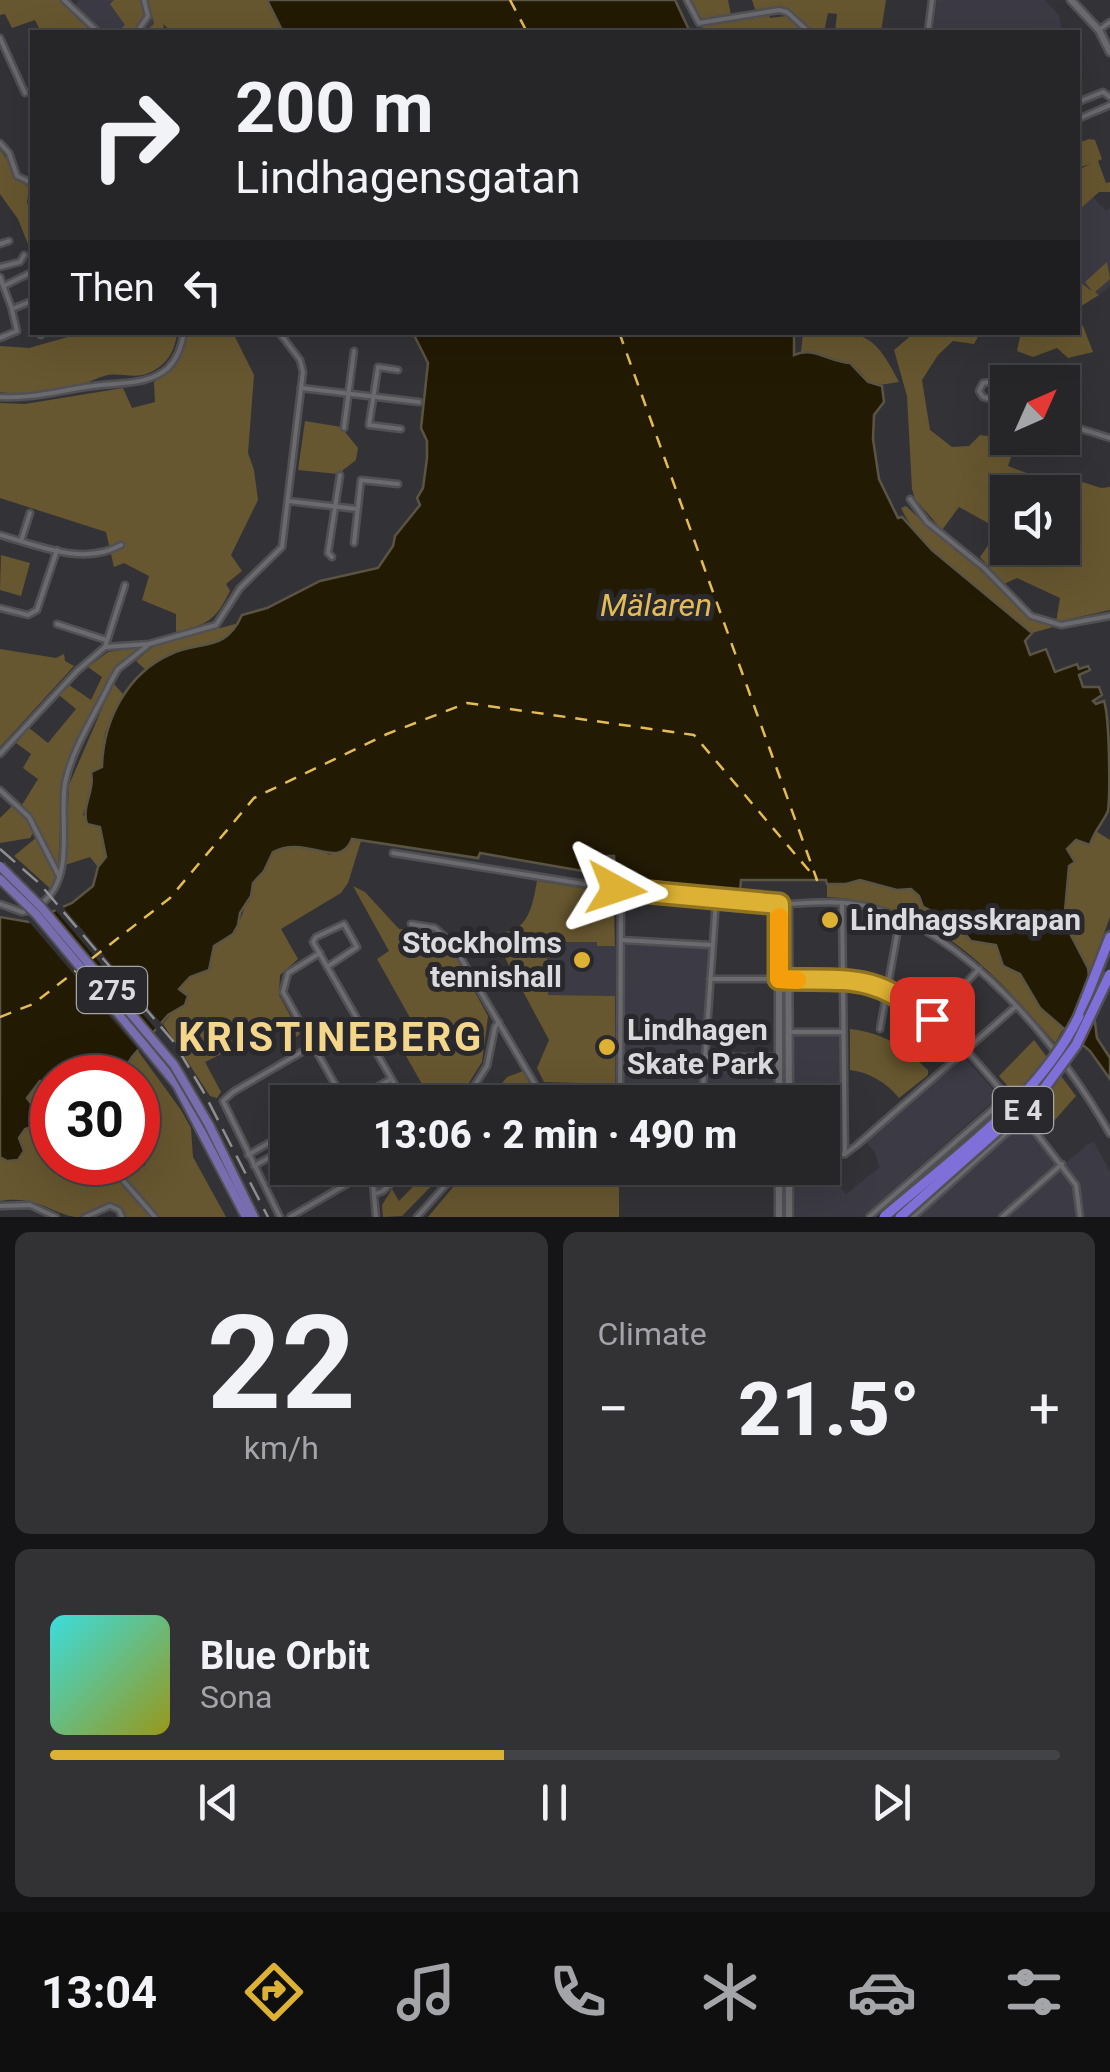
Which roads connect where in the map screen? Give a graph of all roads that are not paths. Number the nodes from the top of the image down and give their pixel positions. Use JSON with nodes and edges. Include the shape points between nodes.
{"nodes":[{"id":1,"x":64,"y":0,"type":"edge"},
{"id":2,"x":144,"y":0,"type":"edge"},
{"id":3,"x":687,"y":0,"type":"edge"},
{"id":4,"x":932,"y":0,"type":"edge"},
{"id":5,"x":1071,"y":0,"type":"edge"},
{"id":6,"x":1110,"y":22,"type":"edge"},
{"id":7,"x":96,"y":30,"type":"edge"},
{"id":8,"x":138,"y":30,"type":"edge"},
{"id":9,"x":808,"y":30,"type":"edge"},
{"id":10,"x":928,"y":30,"type":"edge"},
{"id":11,"x":1099,"y":30,"type":"junction"},
{"id":12,"x":0,"y":38,"type":"edge"},
{"id":13,"x":1110,"y":52,"type":"edge"},
{"id":14,"x":25,"y":93,"type":"dead end"},
{"id":15,"x":1110,"y":97,"type":"edge"},
{"id":16,"x":1080,"y":101,"type":"edge"},
{"id":17,"x":1110,"y":105,"type":"edge"},
{"id":18,"x":1080,"y":118,"type":"edge"},
{"id":19,"x":0,"y":142,"type":"edge"},
{"id":20,"x":30,"y":183,"type":"edge"},
{"id":21,"x":9,"y":241,"type":"dead end"},
{"id":22,"x":0,"y":244,"type":"edge"},
{"id":23,"x":24,"y":255,"type":"dead end"},
{"id":24,"x":0,"y":267,"type":"edge"},
{"id":25,"x":30,"y":272,"type":"dead end"},
{"id":26,"x":0,"y":277,"type":"edge"},
{"id":27,"x":4,"y":286,"type":"junction"},
{"id":28,"x":30,"y":304,"type":"edge"},
{"id":29,"x":12,"y":311,"type":"junction"},
{"id":30,"x":0,"y":319,"type":"edge"},
{"id":31,"x":183,"y":335,"type":"edge"},
{"id":32,"x":281,"y":335,"type":"edge"},
{"id":33,"x":0,"y":338,"type":"edge"},
{"id":34,"x":354,"y":351,"type":"dead end"},
{"id":35,"x":398,"y":370,"type":"dead end"},
{"id":36,"x":301,"y":388,"type":"junction"},
{"id":37,"x":349,"y":395,"type":"junction"},
{"id":38,"x":0,"y":397,"type":"edge"},
{"id":39,"x":373,"y":397,"type":"junction"},
{"id":40,"x":419,"y":402,"type":"dead end"},
{"id":41,"x":344,"y":428,"type":"dead end"},
{"id":42,"x":1080,"y":429,"type":"edge"},
{"id":43,"x":401,"y":430,"type":"dead end"},
{"id":44,"x":1110,"y":438,"type":"edge"},
{"id":45,"x":340,"y":474,"type":"dead end"},
{"id":46,"x":398,"y":484,"type":"dead end"},
{"id":47,"x":910,"y":499,"type":"dead end"},
{"id":48,"x":288,"y":502,"type":"junction"},
{"id":49,"x":337,"y":507,"type":"junction"},
{"id":50,"x":357,"y":509,"type":"junction"},
{"id":51,"x":30,"y":512,"type":"dead end"},
{"id":52,"x":0,"y":535,"type":"edge"},
{"id":53,"x":21,"y":541,"type":"junction"},
{"id":54,"x":354,"y":543,"type":"dead end"},
{"id":55,"x":122,"y":545,"type":"dead end"},
{"id":56,"x":57,"y":550,"type":"junction"},
{"id":57,"x":332,"y":557,"type":"dead end"},
{"id":58,"x":125,"y":585,"type":"dead end"},
{"id":59,"x":0,"y":608,"type":"edge"},
{"id":60,"x":1110,"y":616,"type":"edge"},
{"id":61,"x":57,"y":624,"type":"dead end"},
{"id":62,"x":106,"y":643,"type":"junction"},
{"id":63,"x":149,"y":644,"type":"junction"},
{"id":64,"x":0,"y":754,"type":"edge"},
{"id":65,"x":0,"y":790,"type":"edge"},
{"id":66,"x":393,"y":852,"type":"dead end"},
{"id":67,"x":0,"y":866,"type":"edge"},
{"id":68,"x":59,"y":876,"type":"junction"},
{"id":69,"x":0,"y":879,"type":"edge"},
{"id":70,"x":621,"y":890,"type":"junction"},
{"id":71,"x":716,"y":900,"type":"junction"},
{"id":72,"x":842,"y":903,"type":"junction"},
{"id":73,"x":0,"y":904,"type":"edge"},
{"id":74,"x":784,"y":904,"type":"junction"},
{"id":75,"x":900,"y":918,"type":"junction"},
{"id":76,"x":411,"y":924,"type":"dead end"},
{"id":77,"x":1110,"y":937,"type":"edge"},
{"id":78,"x":621,"y":940,"type":"junction"},
{"id":79,"x":712,"y":946,"type":"junction"},
{"id":80,"x":320,"y":953,"type":"junction"},
{"id":81,"x":327,"y":966,"type":"junction"},
{"id":82,"x":979,"y":969,"type":"junction"},
{"id":83,"x":1110,"y":974,"type":"edge"},
{"id":84,"x":710,"y":979,"type":"junction"},
{"id":85,"x":779,"y":979,"type":"junction"},
{"id":86,"x":789,"y":980,"type":"junction"},
{"id":87,"x":843,"y":980,"type":"junction"},
{"id":88,"x":887,"y":988,"type":"junction"},
{"id":89,"x":1016,"y":1007,"type":"junction"},
{"id":90,"x":932,"y":1019,"type":"junction"},
{"id":91,"x":499,"y":1022,"type":"junction"},
{"id":92,"x":880,"y":1029,"type":"dead end"},
{"id":93,"x":788,"y":1032,"type":"junction"},
{"id":94,"x":842,"y":1032,"type":"junction"},
{"id":95,"x":912,"y":1041,"type":"dead end"},
{"id":96,"x":312,"y":1046,"type":"junction"},
{"id":97,"x":965,"y":1050,"type":"junction"},
{"id":98,"x":705,"y":1057,"type":"junction"},
{"id":99,"x":780,"y":1057,"type":"junction"},
{"id":100,"x":391,"y":1079,"type":"junction"},
{"id":101,"x":337,"y":1085,"type":"edge"},
{"id":102,"x":380,"y":1085,"type":"edge"},
{"id":103,"x":395,"y":1085,"type":"edge"},
{"id":104,"x":475,"y":1085,"type":"edge"},
{"id":105,"x":535,"y":1085,"type":"edge"},
{"id":106,"x":617,"y":1085,"type":"edge"},
{"id":107,"x":703,"y":1085,"type":"edge"},
{"id":108,"x":779,"y":1085,"type":"edge"},
{"id":109,"x":789,"y":1085,"type":"edge"},
{"id":110,"x":1007,"y":1097,"type":"junction"},
{"id":111,"x":1024,"y":1117,"type":"junction"},
{"id":112,"x":1110,"y":1119,"type":"edge"},
{"id":113,"x":1104,"y":1123,"type":"junction"},
{"id":114,"x":205,"y":1126,"type":"junction"},
{"id":115,"x":1110,"y":1134,"type":"edge"},
{"id":116,"x":270,"y":1142,"type":"edge"},
{"id":117,"x":840,"y":1154,"type":"edge"},
{"id":118,"x":844,"y":1154,"type":"junction"},
{"id":119,"x":248,"y":1155,"type":"junction"},
{"id":120,"x":270,"y":1157,"type":"edge"},
{"id":121,"x":1062,"y":1164,"type":"junction"},
{"id":122,"x":254,"y":1166,"type":"junction"},
{"id":123,"x":127,"y":1185,"type":"edge"},
{"id":124,"x":344,"y":1185,"type":"edge"},
{"id":125,"x":374,"y":1185,"type":"edge"},
{"id":126,"x":389,"y":1185,"type":"edge"},
{"id":127,"x":446,"y":1185,"type":"edge"},
{"id":128,"x":780,"y":1185,"type":"edge"},
{"id":129,"x":789,"y":1185,"type":"edge"},
{"id":130,"x":375,"y":1194,"type":"junction"},
{"id":131,"x":0,"y":1206,"type":"edge"},
{"id":132,"x":56,"y":1217,"type":"edge"},
{"id":133,"x":86,"y":1217,"type":"edge"},
{"id":134,"x":122,"y":1217,"type":"edge"},
{"id":135,"x":155,"y":1217,"type":"edge"},
{"id":136,"x":246,"y":1217,"type":"edge"},
{"id":137,"x":254,"y":1217,"type":"edge"},
{"id":138,"x":280,"y":1217,"type":"edge"},
{"id":139,"x":290,"y":1217,"type":"edge"},
{"id":140,"x":376,"y":1217,"type":"edge"},
{"id":141,"x":417,"y":1217,"type":"edge"},
{"id":142,"x":780,"y":1217,"type":"edge"},
{"id":143,"x":789,"y":1217,"type":"edge"},
{"id":144,"x":869,"y":1217,"type":"edge"},
{"id":145,"x":884,"y":1217,"type":"edge"},
{"id":146,"x":900,"y":1217,"type":"edge"},
{"id":147,"x":913,"y":1217,"type":"edge"},
{"id":148,"x":1002,"y":1217,"type":"edge"},
{"id":149,"x":1080,"y":1217,"type":"edge"}],
"edges":[{"from":1,"to":7,"type":"street"},
{"from":2,"to":8,"type":"street","via":[[148,16]]},
{"from":3,"to":9,"type":"street","via":[[699,23],[779,10]]},
{"from":4,"to":10,"type":"street"},
{"from":5,"to":11,"type":"street"},
{"from":6,"to":11,"type":"street"},
{"from":11,"to":13,"type":"street"},
{"from":12,"to":14,"type":"street"},
{"from":15,"to":16,"type":"street","via":[[1103,92]]},
{"from":17,"to":18,"type":"street"},
{"from":19,"to":20,"type":"street","via":[[17,176]]},
{"from":21,"to":22,"type":"street"},
{"from":23,"to":24,"type":"street"},
{"from":25,"to":27,"type":"street"},
{"from":26,"to":27,"type":"street"},
{"from":27,"to":29,"type":"street"},
{"from":28,"to":29,"type":"street"},
{"from":29,"to":30,"type":"street"},
{"from":29,"to":33,"type":"street","via":[[17,331]]},
{"from":31,"to":38,"type":"street","via":[[178,356],[147,379]]},
{"from":32,"to":36,"type":"street","via":[[302,365]]},
{"from":34,"to":37,"type":"street"},
{"from":35,"to":39,"type":"street","via":[[378,367]]},
{"from":36,"to":37,"type":"street"},
{"from":36,"to":48,"type":"street"},
{"from":37,"to":39,"type":"street"},
{"from":37,"to":41,"type":"street"},
{"from":39,"to":40,"type":"street"},
{"from":39,"to":43,"type":"street","via":[[369,425]]},
{"from":42,"to":44,"type":"street"},
{"from":45,"to":49,"type":"street"},
{"from":46,"to":50,"type":"street","via":[[361,480]]},
{"from":47,"to":60,"type":"street","via":[[1032,616],[1061,625]]},
{"from":48,"to":49,"type":"street"},
{"from":48,"to":63,"type":"street","via":[[282,547],[240,588],[216,625]]},
{"from":49,"to":50,"type":"street"},
{"from":49,"to":57,"type":"street"},
{"from":50,"to":54,"type":"street"},
{"from":51,"to":53,"type":"street"},
{"from":52,"to":53,"type":"street"},
{"from":53,"to":56,"type":"street"},
{"from":55,"to":56,"type":"street","via":[[100,555]]},
{"from":56,"to":59,"type":"street","via":[[37,610],[28,615]]},
{"from":58,"to":62,"type":"street"},
{"from":61,"to":62,"type":"street"},
{"from":62,"to":63,"type":"street"},
{"from":62,"to":64,"type":"street"},
{"from":63,"to":68,"type":"street","via":[[110,681],[72,763]]},
{"from":65,"to":68,"type":"street","via":[[29,817]]},
{"from":66,"to":70,"type":"street"},
{"from":67,"to":114,"type":"main road","number":"275","bridge":true,"via":[[174,1064]]},
{"from":68,"to":73,"type":"street","via":[[36,908],[22,912]]},
{"from":69,"to":114,"type":"main road","number":"275","bridge":true,"via":[[148,1047]]},
{"from":70,"to":71,"type":"street"},
{"from":70,"to":78,"type":"street"},
{"from":71,"to":74,"type":"street"},
{"from":71,"to":79,"type":"street"},
{"from":72,"to":74,"type":"street"},
{"from":72,"to":75,"type":"street"},
{"from":72,"to":87,"type":"street"},
{"from":74,"to":85,"type":"street"},
{"from":74,"to":86,"type":"street"},
{"from":75,"to":82,"type":"street"},
{"from":75,"to":88,"type":"street"},
{"from":76,"to":91,"type":"street","via":[[447,936]]},
{"from":77,"to":145,"type":"highway","number":"E 4","bridge":true,"via":[[1075,1024],[1042,1074]]},
{"from":78,"to":79,"type":"street"},
{"from":78,"to":106,"type":"street"},
{"from":79,"to":84,"type":"street"},
{"from":80,"to":81,"type":"street"},
{"from":80,"to":81,"type":"street","via":[[314,939],[344,924],[356,947]]},
{"from":80,"to":96,"type":"street","via":[[292,969],[282,987]]},
{"from":81,"to":100,"type":"street"},
{"from":82,"to":89,"type":"street"},
{"from":82,"to":90,"type":"street"},
{"from":83,"to":146,"type":"highway","number":"E 4","bridge":true,"via":[[1076,1045],[1043,1090]]},
{"from":84,"to":85,"type":"street"},
{"from":84,"to":98,"type":"street"},
{"from":85,"to":86,"type":"street"},
{"from":85,"to":99,"type":"street"},
{"from":86,"to":87,"type":"street"},
{"from":86,"to":93,"type":"street"},
{"from":87,"to":88,"type":"street"},
{"from":87,"to":94,"type":"street"},
{"from":88,"to":90,"type":"street"},
{"from":88,"to":92,"type":"street"},
{"from":89,"to":97,"type":"street"},
{"from":89,"to":113,"type":"street"},
{"from":90,"to":95,"type":"street"},
{"from":90,"to":97,"type":"street"},
{"from":91,"to":104,"type":"street"},
{"from":91,"to":105,"type":"street"},
{"from":93,"to":94,"type":"street"},
{"from":93,"to":109,"type":"street"},
{"from":94,"to":118,"type":"street"},
{"from":96,"to":101,"type":"street"},
{"from":96,"to":119,"type":"street","via":[[224,1098]]},
{"from":97,"to":110,"type":"street"},
{"from":97,"to":118,"type":"street"},
{"from":98,"to":99,"type":"street"},
{"from":98,"to":107,"type":"street"},
{"from":99,"to":108,"type":"street"},
{"from":100,"to":102,"type":"street"},
{"from":100,"to":103,"type":"street"},
{"from":110,"to":111,"type":"street"},
{"from":110,"to":144,"type":"street"},
{"from":111,"to":121,"type":"street"},
{"from":111,"to":147,"type":"street"},
{"from":112,"to":113,"type":"street"},
{"from":113,"to":115,"type":"street"},
{"from":114,"to":136,"type":"main road","number":"275"},
{"from":114,"to":137,"type":"main road","number":"275"},
{"from":116,"to":119,"type":"street"},
{"from":117,"to":118,"type":"street"},
{"from":119,"to":122,"type":"street"},
{"from":120,"to":122,"type":"street"},
{"from":121,"to":148,"type":"street"},
{"from":121,"to":149,"type":"street","via":[[1076,1184]]},
{"from":122,"to":138,"type":"street"},
{"from":123,"to":135,"type":"street"},
{"from":124,"to":139,"type":"street"},
{"from":125,"to":130,"type":"street"},
{"from":126,"to":130,"type":"street"},
{"from":127,"to":141,"type":"street"},
{"from":128,"to":142,"type":"street"},
{"from":129,"to":143,"type":"street"},
{"from":130,"to":140,"type":"street"},
{"from":131,"to":132,"type":"street","via":[[30,1204]]},
{"from":133,"to":134,"type":"street","via":[[110,1206]]}]}
